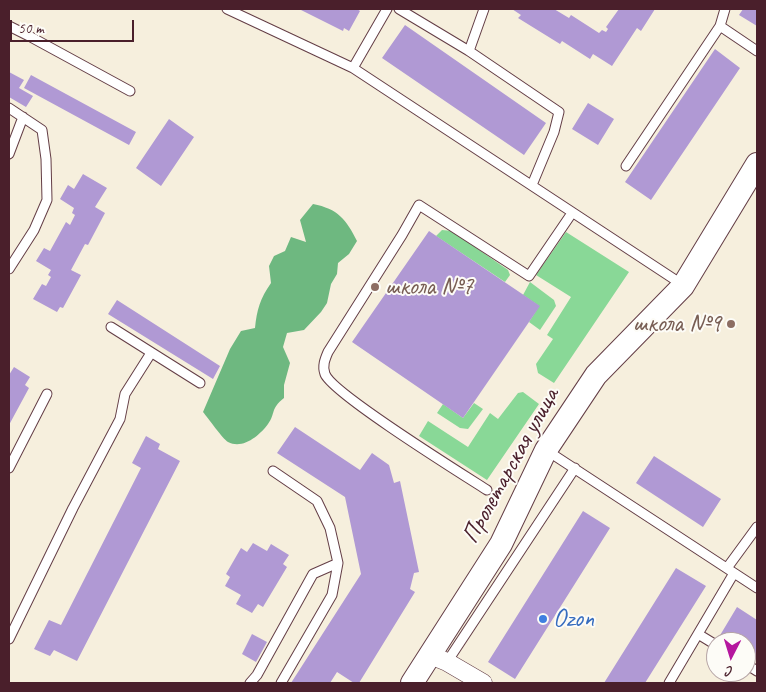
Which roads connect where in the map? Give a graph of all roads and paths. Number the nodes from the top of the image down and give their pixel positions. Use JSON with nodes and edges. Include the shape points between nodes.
{"nodes":[{"id":1,"x":227,"y":9,"type":"edge"},
{"id":2,"x":387,"y":9,"type":"edge"},
{"id":3,"x":399,"y":9,"type":"edge"},
{"id":4,"x":484,"y":9,"type":"edge"},
{"id":5,"x":725,"y":9,"type":"edge"},
{"id":6,"x":9,"y":26,"type":"edge"},
{"id":7,"x":720,"y":26,"type":"junction"},
{"id":8,"x":469,"y":51,"type":"junction"},
{"id":9,"x":757,"y":51,"type":"edge"},
{"id":10,"x":353,"y":68,"type":"junction"},
{"id":11,"x":130,"y":91,"type":"dead end"},
{"id":12,"x":9,"y":108,"type":"edge"},
{"id":13,"x":23,"y":116,"type":"junction"},
{"id":14,"x":9,"y":154,"type":"edge"},
{"id":15,"x":757,"y":164,"type":"edge"},
{"id":16,"x":626,"y":166,"type":"dead end"},
{"id":17,"x":532,"y":185,"type":"junction"},
{"id":18,"x":572,"y":213,"type":"junction"},
{"id":19,"x":9,"y":269,"type":"edge"},
{"id":20,"x":683,"y":286,"type":"junction"},
{"id":21,"x":111,"y":327,"type":"dead end"},
{"id":22,"x":151,"y":353,"type":"junction"},
{"id":23,"x":200,"y":383,"type":"dead end"},
{"id":24,"x":47,"y":394,"type":"dead end"},
{"id":25,"x":546,"y":450,"type":"junction"},
{"id":26,"x":9,"y":468,"type":"edge"},
{"id":27,"x":576,"y":468,"type":"junction"},
{"id":28,"x":272,"y":471,"type":"dead end"},
{"id":29,"x":487,"y":490,"type":"dead end"},
{"id":30,"x":757,"y":527,"type":"edge"},
{"id":31,"x":338,"y":563,"type":"junction"},
{"id":32,"x":730,"y":570,"type":"junction"},
{"id":33,"x":757,"y":588,"type":"edge"},
{"id":34,"x":698,"y":634,"type":"junction"},
{"id":35,"x":9,"y":639,"type":"edge"},
{"id":36,"x":706,"y":639,"type":"edge"},
{"id":37,"x":438,"y":659,"type":"junction"},
{"id":38,"x":250,"y":683,"type":"edge"},
{"id":39,"x":280,"y":683,"type":"edge"},
{"id":40,"x":412,"y":683,"type":"edge"},
{"id":41,"x":483,"y":683,"type":"edge"},
{"id":42,"x":669,"y":683,"type":"edge"}],
"edges":[{"from":1,"to":10,"type":"lane"},
{"from":2,"to":10,"type":"lane"},
{"from":3,"to":8,"type":"lane"},
{"from":4,"to":8,"type":"lane"},
{"from":5,"to":7,"type":"lane"},
{"from":6,"to":11,"type":"lane"},
{"from":7,"to":9,"type":"lane"},
{"from":7,"to":16,"type":"lane"},
{"from":8,"to":17,"type":"lane","via":[[560,112]]},
{"from":10,"to":17,"type":"lane"},
{"from":12,"to":13,"type":"lane"},
{"from":13,"to":14,"type":"lane"},
{"from":13,"to":19,"type":"lane","via":[[42,130],[47,200],[34,230]]},
{"from":15,"to":20,"type":"street","name":"Пролетарская улица"},
{"from":17,"to":18,"type":"lane"},
{"from":18,"to":20,"type":"lane"},
{"from":18,"to":29,"type":"lane","via":[[529,276],[419,205],[324,362],[325,375],[336,388]]},
{"from":20,"to":25,"type":"street","name":"Пролетарская улица","via":[[596,375]]},
{"from":21,"to":22,"type":"lane"},
{"from":22,"to":23,"type":"lane"},
{"from":22,"to":35,"type":"lane","via":[[125,394],[120,419],[72,508]]},
{"from":24,"to":26,"type":"lane"},
{"from":25,"to":27,"type":"lane"},
{"from":25,"to":37,"type":"street","name":"Пролетарская улица","via":[[501,544]]},
{"from":27,"to":32,"type":"lane"},
{"from":27,"to":37,"type":"lane"},
{"from":28,"to":31,"type":"lane","via":[[317,501],[330,528]]},
{"from":30,"to":32,"type":"lane"},
{"from":31,"to":38,"type":"lane","via":[[313,574]]},
{"from":31,"to":39,"type":"lane","via":[[332,595]]},
{"from":32,"to":33,"type":"lane"},
{"from":32,"to":34,"type":"lane"},
{"from":34,"to":36,"type":"lane"},
{"from":34,"to":42,"type":"lane"},
{"from":37,"to":40,"type":"street","name":"Пролетарская улица"},
{"from":37,"to":41,"type":"street"}]}
